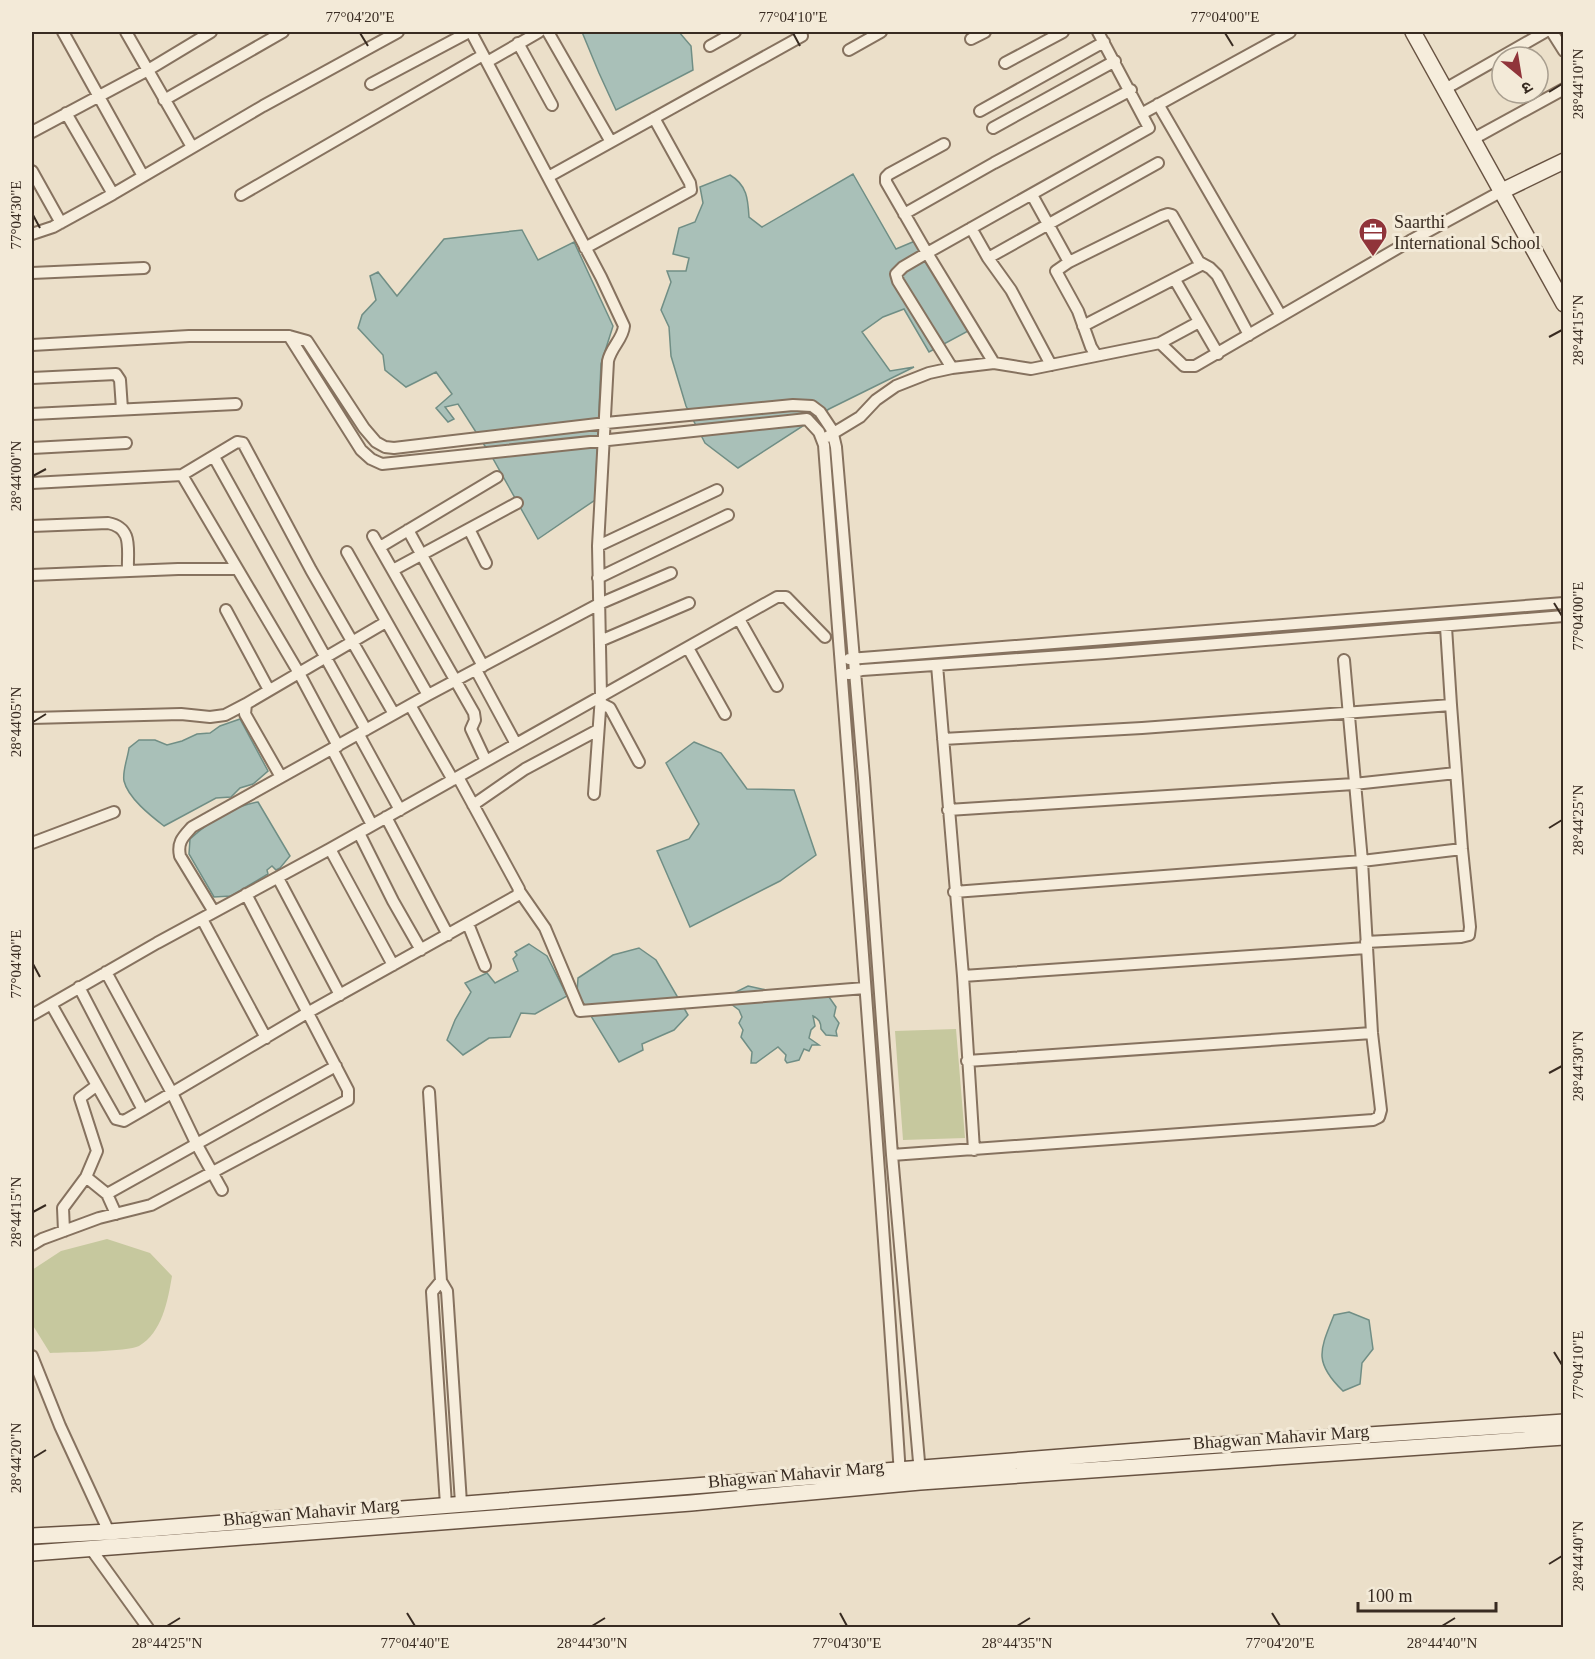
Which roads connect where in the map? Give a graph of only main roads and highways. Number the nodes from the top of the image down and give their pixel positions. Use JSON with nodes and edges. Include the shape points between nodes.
{"nodes":[{"id":1,"x":1413,"y":32,"type":"edge"},
{"id":2,"x":1563,"y":161,"type":"edge"},
{"id":3,"x":1502,"y":191,"type":"junction"},
{"id":4,"x":1563,"y":304,"type":"edge"},
{"id":5,"x":1563,"y":1422,"type":"edge"},
{"id":6,"x":1563,"y":1437,"type":"edge"},
{"id":7,"x":920,"y":1476,"type":"junction"},
{"id":8,"x":900,"y":1477,"type":"junction"},
{"id":9,"x":32,"y":1536,"type":"edge"},
{"id":10,"x":32,"y":1553,"type":"edge"}],
"edges":[{"from":1,"to":3,"type":"main road"},
{"from":2,"to":3,"type":"main road"},
{"from":3,"to":4,"type":"main road"},
{"from":5,"to":7,"type":"main road","name":"Bhagwan Mahavir Marg","via":[[1190,1447]]},
{"from":6,"to":7,"type":"main road","name":"Bhagwan Mahavir Marg"},
{"from":7,"to":8,"type":"main road","name":"Bhagwan Mahavir Marg"},
{"from":8,"to":9,"type":"main road","name":"Bhagwan Mahavir Marg","via":[[454,1504]]},
{"from":8,"to":10,"type":"main road","name":"Bhagwan Mahavir Marg","via":[[691,1503]]}]}
